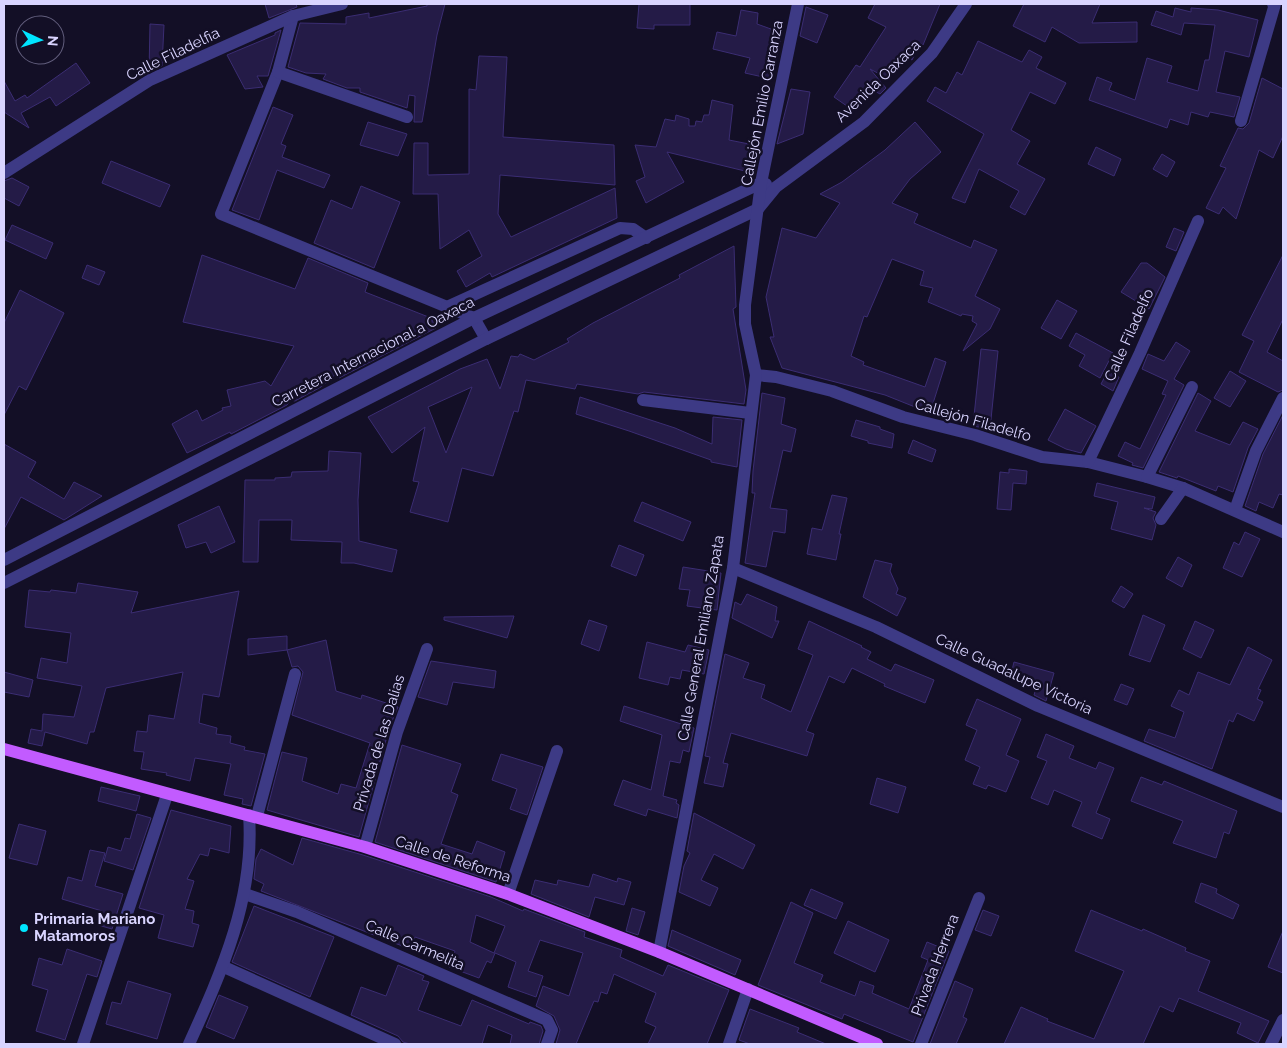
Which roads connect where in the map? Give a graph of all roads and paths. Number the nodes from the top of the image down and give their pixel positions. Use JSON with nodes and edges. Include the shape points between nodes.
{"nodes":[{"id":1,"x":342,"y":4,"type":"edge"},
{"id":2,"x":798,"y":4,"type":"edge"},
{"id":3,"x":966,"y":4,"type":"edge"},
{"id":4,"x":1273,"y":4,"type":"edge"},
{"id":5,"x":293,"y":16,"type":"junction"},
{"id":6,"x":278,"y":72,"type":"junction"},
{"id":7,"x":407,"y":117,"type":"dead end"},
{"id":8,"x":1241,"y":121,"type":"dead end"},
{"id":9,"x":4,"y":173,"type":"edge"},
{"id":10,"x":761,"y":183,"type":"junction"},
{"id":11,"x":776,"y":186,"type":"junction"},
{"id":12,"x":758,"y":210,"type":"junction"},
{"id":13,"x":1198,"y":221,"type":"dead end"},
{"id":14,"x":646,"y":238,"type":"junction"},
{"id":15,"x":447,"y":307,"type":"junction"},
{"id":16,"x":474,"y":318,"type":"junction"},
{"id":17,"x":486,"y":340,"type":"junction"},
{"id":18,"x":756,"y":375,"type":"junction"},
{"id":19,"x":1192,"y":387,"type":"dead end"},
{"id":20,"x":1283,"y":398,"type":"edge"},
{"id":21,"x":643,"y":400,"type":"dead end"},
{"id":22,"x":750,"y":414,"type":"junction"},
{"id":23,"x":1088,"y":462,"type":"junction"},
{"id":24,"x":1147,"y":477,"type":"junction"},
{"id":25,"x":1183,"y":488,"type":"junction"},
{"id":26,"x":1235,"y":510,"type":"junction"},
{"id":27,"x":1161,"y":519,"type":"dead end"},
{"id":28,"x":1283,"y":532,"type":"edge"},
{"id":29,"x":4,"y":560,"type":"edge"},
{"id":30,"x":733,"y":568,"type":"junction"},
{"id":31,"x":4,"y":583,"type":"edge"},
{"id":32,"x":426,"y":649,"type":"dead end"},
{"id":33,"x":295,"y":674,"type":"dead end"},
{"id":34,"x":4,"y":749,"type":"edge"},
{"id":35,"x":557,"y":751,"type":"dead end"},
{"id":36,"x":167,"y":795,"type":"junction"},
{"id":37,"x":1283,"y":807,"type":"edge"},
{"id":38,"x":253,"y":816,"type":"junction"},
{"id":39,"x":365,"y":847,"type":"junction"},
{"id":40,"x":245,"y":894,"type":"junction"},
{"id":41,"x":508,"y":894,"type":"junction"},
{"id":42,"x":979,"y":898,"type":"dead end"},
{"id":43,"x":659,"y":952,"type":"junction"},
{"id":44,"x":224,"y":967,"type":"junction"},
{"id":45,"x":748,"y":990,"type":"junction"},
{"id":46,"x":1283,"y":1020,"type":"edge"},
{"id":47,"x":83,"y":1044,"type":"edge"},
{"id":48,"x":189,"y":1044,"type":"edge"},
{"id":49,"x":395,"y":1044,"type":"edge"},
{"id":50,"x":547,"y":1044,"type":"edge"},
{"id":51,"x":729,"y":1044,"type":"edge"},
{"id":52,"x":877,"y":1044,"type":"edge"},
{"id":53,"x":921,"y":1044,"type":"edge"},
{"id":54,"x":1271,"y":1044,"type":"edge"}],
"edges":[{"from":1,"to":5,"type":"street","name":"Calle Filadelfia"},
{"from":2,"to":10,"type":"street","name":"Callejón Emilio Carranza"},
{"from":3,"to":11,"type":"street","name":"Avenida Oaxaca","via":[[932,53],[864,122]]},
{"from":4,"to":8,"type":"street"},
{"from":5,"to":6,"type":"street"},
{"from":5,"to":9,"type":"street","name":"Calle Filadelfia","via":[[150,80]]},
{"from":6,"to":7,"type":"street"},
{"from":6,"to":15,"type":"street","via":[[221,214]]},
{"from":10,"to":11,"type":"street"},
{"from":10,"to":12,"type":"street","name":"Callejón Emilio Carranza"},
{"from":10,"to":14,"type":"street","name":"Carretera Internacional a Oaxaca"},
{"from":11,"to":12,"type":"street","name":"Avenida Oaxaca"},
{"from":12,"to":17,"type":"street"},
{"from":12,"to":18,"type":"street","name":"Calle General Emiliano Zapata","via":[[745,304],[745,324]]},
{"from":13,"to":23,"type":"street","name":"Calle Filadelfo"},
{"from":14,"to":15,"type":"street","via":[[633,229],[620,228]]},
{"from":14,"to":16,"type":"street","name":"Carretera Internacional a Oaxaca"},
{"from":15,"to":16,"type":"street"},
{"from":16,"to":17,"type":"street"},
{"from":16,"to":29,"type":"street","name":"Carretera Internacional a Oaxaca"},
{"from":17,"to":31,"type":"street"},
{"from":18,"to":22,"type":"street","name":"Calle General Emiliano Zapata"},
{"from":18,"to":23,"type":"street","name":"Callejón Filadelfo","via":[[776,376],[832,391],[903,416],[1042,457]]},
{"from":19,"to":24,"type":"street"},
{"from":20,"to":26,"type":"street","via":[[1256,451]]},
{"from":21,"to":22,"type":"street"},
{"from":22,"to":30,"type":"street","name":"Calle General Emiliano Zapata"},
{"from":23,"to":24,"type":"street","name":"Callejón Filadelfo"},
{"from":24,"to":25,"type":"street","name":"Callejón Filadelfo"},
{"from":25,"to":26,"type":"street","name":"Callejón Filadelfo"},
{"from":25,"to":27,"type":"street"},
{"from":26,"to":28,"type":"street","name":"Callejón Filadelfo"},
{"from":30,"to":37,"type":"street","name":"Calle Guadalupe Victoria","via":[[876,628],[1038,706]]},
{"from":30,"to":43,"type":"street","name":"Calle General Emiliano Zapata"},
{"from":32,"to":39,"type":"street","name":"Privada de las Dalias","via":[[397,732]]},
{"from":33,"to":38,"type":"street"},
{"from":34,"to":36,"type":"main road","name":"Calle de Reforma"},
{"from":35,"to":41,"type":"street"},
{"from":36,"to":38,"type":"main road","name":"Calle de Reforma"},
{"from":36,"to":47,"type":"street"},
{"from":38,"to":39,"type":"main road","name":"Calle de Reforma"},
{"from":38,"to":40,"type":"street"},
{"from":39,"to":41,"type":"main road","name":"Calle de Reforma"},
{"from":40,"to":44,"type":"street"},
{"from":40,"to":50,"type":"street","name":"Calle Carmelita","via":[[297,912],[547,1020],[552,1030]]},
{"from":41,"to":43,"type":"main road","name":"Calle de Reforma"},
{"from":42,"to":53,"type":"street","name":"Privada Herrera"},
{"from":43,"to":45,"type":"main road","name":"Calle de Reforma"},
{"from":44,"to":48,"type":"street"},
{"from":44,"to":49,"type":"street"},
{"from":45,"to":51,"type":"street"},
{"from":45,"to":52,"type":"main road","name":"Calle de Reforma"},
{"from":46,"to":54,"type":"street"}]}
